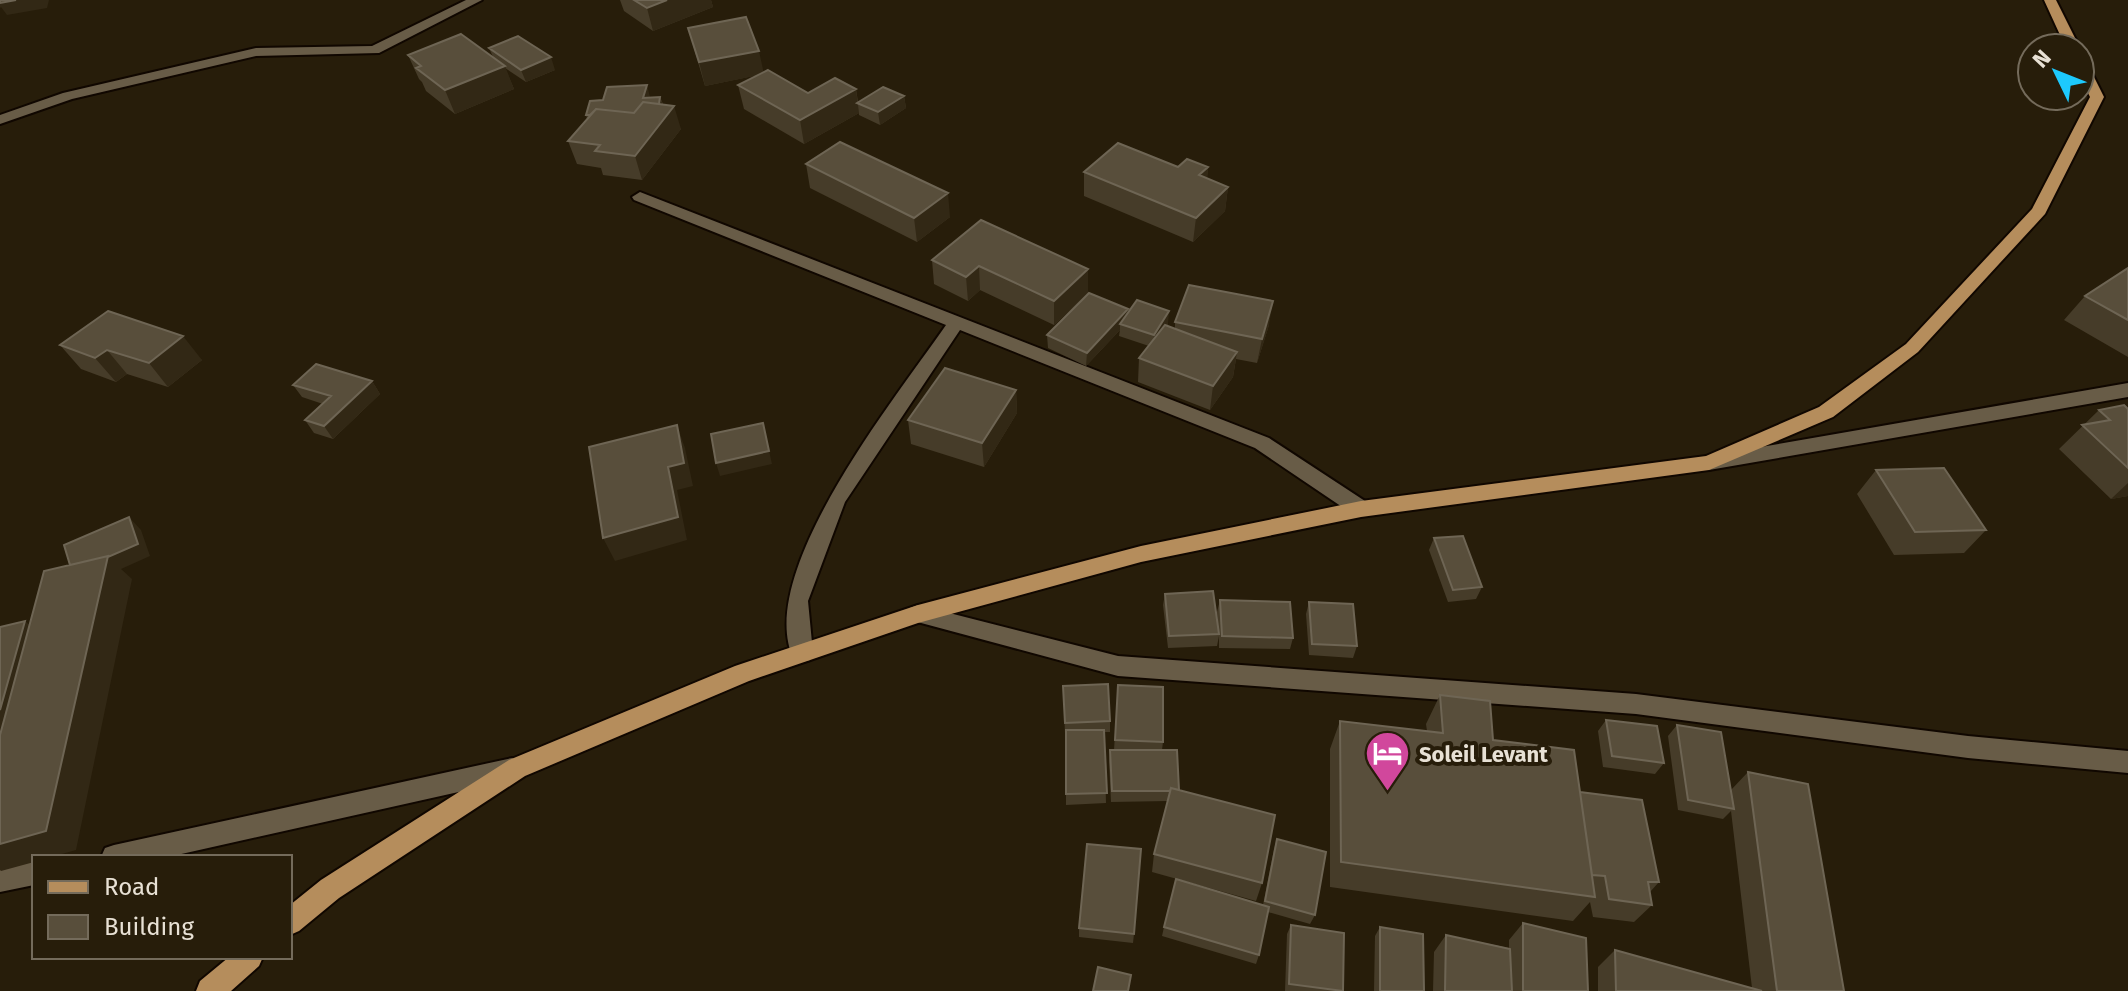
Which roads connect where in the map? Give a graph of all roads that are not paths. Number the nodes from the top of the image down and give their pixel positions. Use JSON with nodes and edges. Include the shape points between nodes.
{"nodes":[{"id":1,"x":476,"y":0,"type":"edge"},
{"id":2,"x":2050,"y":0,"type":"edge"},
{"id":3,"x":2065,"y":32,"type":"edge"},
{"id":4,"x":2089,"y":112,"type":"edge"},
{"id":5,"x":0,"y":120,"type":"edge"},
{"id":6,"x":640,"y":197,"type":"dead end"},
{"id":7,"x":957,"y":322,"type":"junction"},
{"id":8,"x":2128,"y":390,"type":"edge"},
{"id":9,"x":1709,"y":463,"type":"junction"},
{"id":10,"x":1361,"y":509,"type":"junction"},
{"id":11,"x":918,"y":614,"type":"junction"},
{"id":12,"x":802,"y":653,"type":"junction"},
{"id":13,"x":2128,"y":762,"type":"edge"},
{"id":14,"x":517,"y":768,"type":"junction"},
{"id":15,"x":123,"y":855,"type":"edge"},
{"id":16,"x":32,"y":873,"type":"edge"},
{"id":17,"x":0,"y":880,"type":"edge"},
{"id":18,"x":292,"y":920,"type":"edge"},
{"id":19,"x":248,"y":959,"type":"edge"},
{"id":20,"x":210,"y":991,"type":"edge"}],
"edges":[{"from":1,"to":5,"type":"street","via":[[374,50],[256,52],[68,96]]},
{"from":2,"to":3,"type":"main road"},
{"from":4,"to":9,"type":"main road","via":[[2039,211],[1923,337],[1826,412]]},
{"from":6,"to":7,"type":"street"},
{"from":7,"to":10,"type":"street","via":[[1262,443]]},
{"from":7,"to":12,"type":"street","via":[[836,500],[797,601]]},
{"from":8,"to":9,"type":"street"},
{"from":9,"to":10,"type":"main road"},
{"from":10,"to":11,"type":"main road","via":[[1141,554]]},
{"from":11,"to":12,"type":"main road"},
{"from":11,"to":13,"type":"street","via":[[1118,666],[1636,704]]},
{"from":12,"to":14,"type":"main road"},
{"from":14,"to":15,"type":"street"},
{"from":14,"to":18,"type":"main road","via":[[330,889]]},
{"from":16,"to":17,"type":"street"},
{"from":19,"to":20,"type":"main road"}]}
